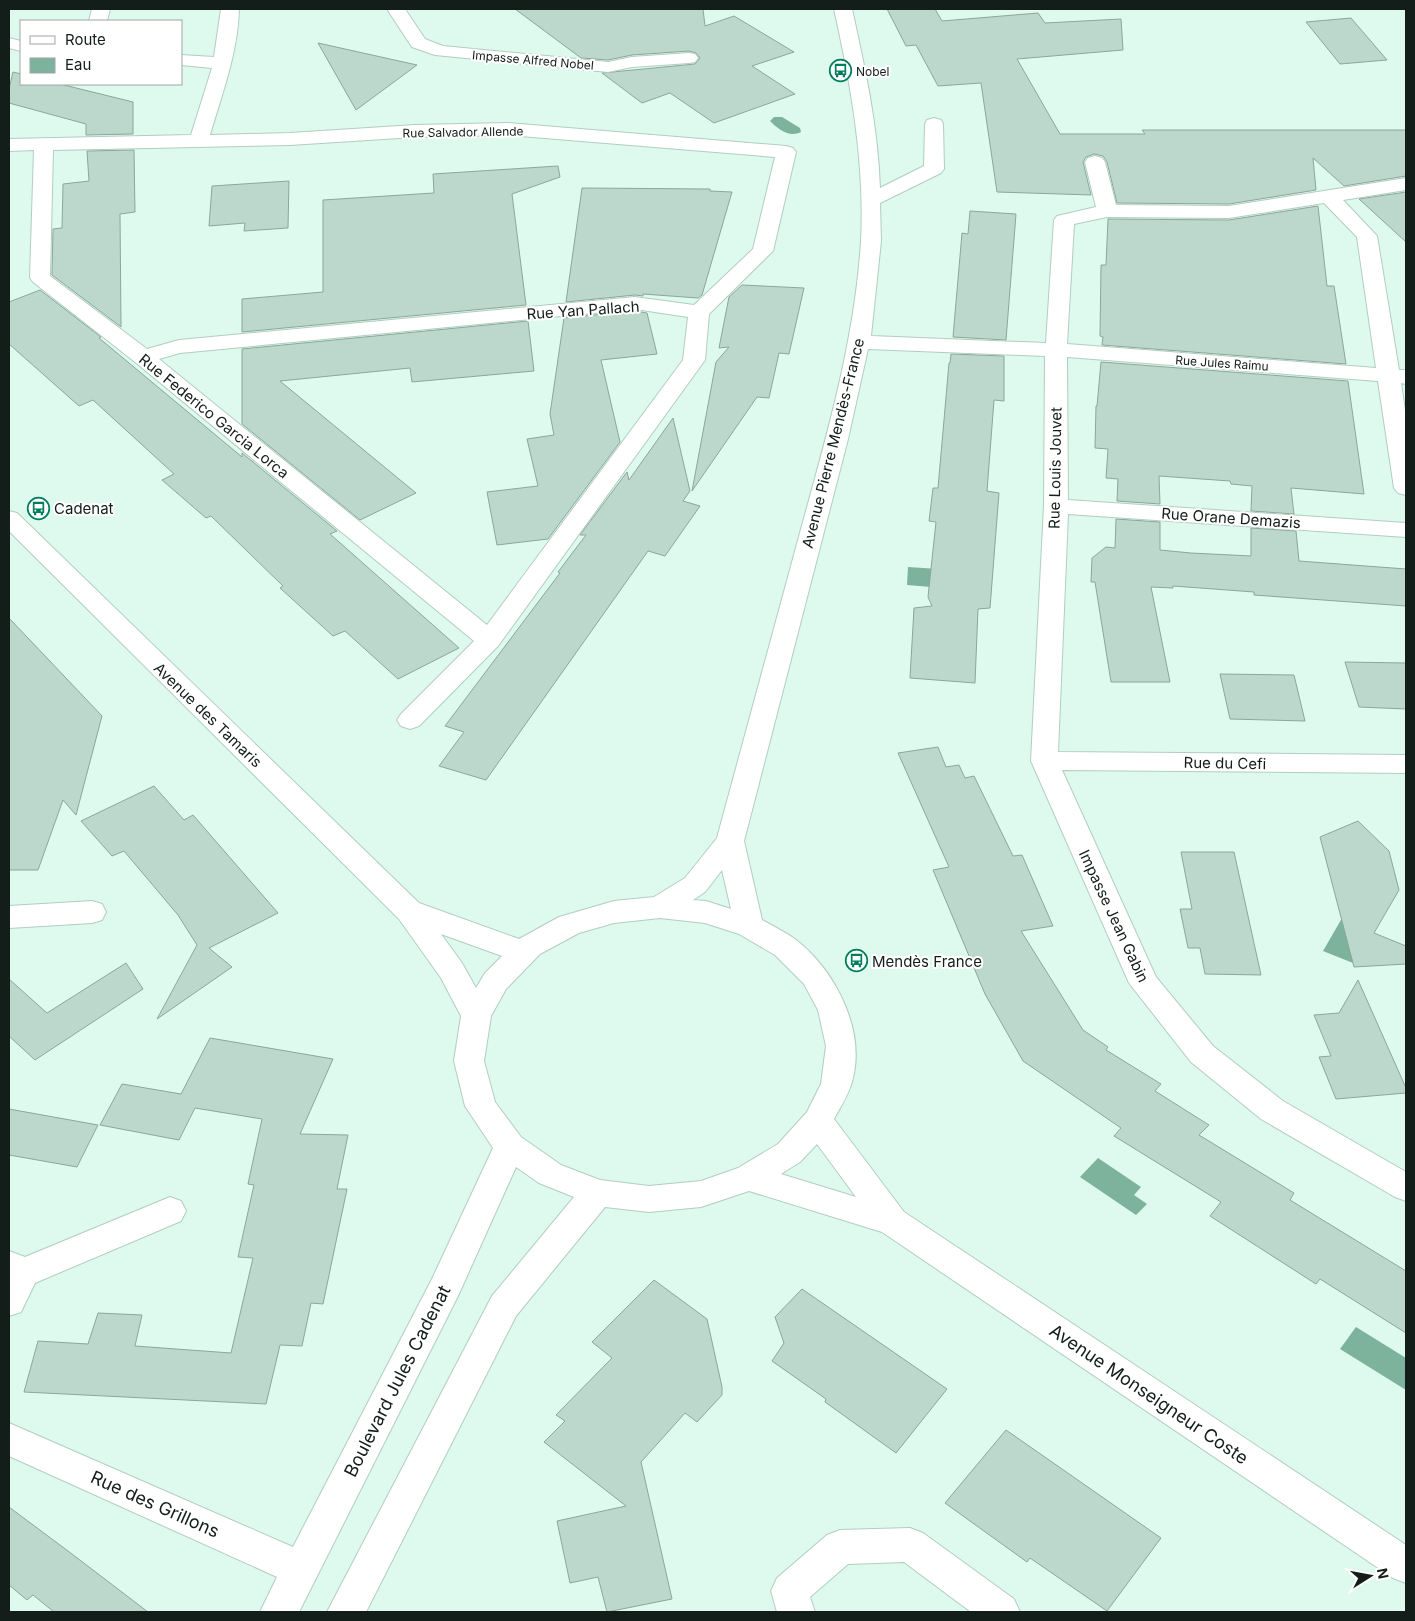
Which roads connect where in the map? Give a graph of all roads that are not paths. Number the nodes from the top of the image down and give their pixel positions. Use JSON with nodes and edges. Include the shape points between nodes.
{"nodes":[{"id":1,"x":230,"y":9,"type":"edge"},
{"id":2,"x":396,"y":9,"type":"edge"},
{"id":3,"x":843,"y":9,"type":"edge"},
{"id":4,"x":689,"y":58,"type":"dead end"},
{"id":5,"x":182,"y":60,"type":"edge"},
{"id":6,"x":222,"y":63,"type":"junction"},
{"id":7,"x":934,"y":124,"type":"dead end"},
{"id":8,"x":198,"y":142,"type":"junction"},
{"id":9,"x":44,"y":144,"type":"junction"},
{"id":10,"x":9,"y":145,"type":"edge"},
{"id":11,"x":1095,"y":162,"type":"dead end"},
{"id":12,"x":1406,"y":184,"type":"edge"},
{"id":13,"x":1329,"y":197,"type":"junction"},
{"id":14,"x":870,"y":200,"type":"junction"},
{"id":15,"x":1107,"y":211,"type":"junction"},
{"id":16,"x":699,"y":312,"type":"junction"},
{"id":17,"x":859,"y":342,"type":"junction"},
{"id":18,"x":1056,"y":350,"type":"junction"},
{"id":19,"x":143,"y":357,"type":"junction"},
{"id":20,"x":1397,"y":376,"type":"edge"},
{"id":21,"x":1406,"y":488,"type":"edge"},
{"id":22,"x":1056,"y":506,"type":"junction"},
{"id":23,"x":9,"y":518,"type":"edge"},
{"id":24,"x":1406,"y":530,"type":"edge"},
{"id":25,"x":489,"y":640,"type":"junction"},
{"id":26,"x":410,"y":720,"type":"dead end"},
{"id":27,"x":1044,"y":761,"type":"junction"},
{"id":28,"x":1406,"y":764,"type":"edge"},
{"id":29,"x":730,"y":841,"type":"junction"},
{"id":30,"x":660,"y":907,"type":"junction"},
{"id":31,"x":409,"y":911,"type":"junction"},
{"id":32,"x":92,"y":912,"type":"dead end"},
{"id":33,"x":9,"y":917,"type":"edge"},
{"id":34,"x":749,"y":926,"type":"junction"},
{"id":35,"x":524,"y":952,"type":"junction"},
{"id":36,"x":476,"y":1016,"type":"junction"},
{"id":37,"x":818,"y":1121,"type":"junction"},
{"id":38,"x":510,"y":1146,"type":"junction"},
{"id":39,"x":748,"y":1178,"type":"junction"},
{"id":40,"x":1406,"y":1188,"type":"edge"},
{"id":41,"x":598,"y":1193,"type":"junction"},
{"id":42,"x":170,"y":1211,"type":"dead end"},
{"id":43,"x":892,"y":1222,"type":"junction"},
{"id":44,"x":13,"y":1280,"type":"edge"},
{"id":45,"x":9,"y":1439,"type":"edge"},
{"id":46,"x":1406,"y":1566,"type":"edge"},
{"id":47,"x":301,"y":1569,"type":"junction"},
{"id":48,"x":279,"y":1612,"type":"edge"},
{"id":49,"x":346,"y":1612,"type":"edge"},
{"id":50,"x":796,"y":1612,"type":"edge"},
{"id":51,"x":1001,"y":1612,"type":"edge"}],
"edges":[{"from":1,"to":6,"type":"street"},
{"from":2,"to":4,"type":"street","name":"Impasse Alfred Nobel","via":[[418,43],[441,51],[608,67]]},
{"from":3,"to":14,"type":"street","name":"Avenue Pierre Mendès-France","via":[[863,105],[869,150]]},
{"from":5,"to":6,"type":"street"},
{"from":6,"to":8,"type":"street"},
{"from":7,"to":14,"type":"street","via":[[934,169]]},
{"from":8,"to":9,"type":"street","name":"Rue Salvador Allende"},
{"from":8,"to":16,"type":"street","name":"Rue Salvador Allende","via":[[507,129],[786,152],[763,251]]},
{"from":9,"to":10,"type":"street","name":"Rue Salvador Allende"},
{"from":9,"to":19,"type":"street","name":"Rue Federico Garcia Lorca","via":[[40,278]]},
{"from":11,"to":15,"type":"street"},
{"from":12,"to":13,"type":"street","name":"Rue Louis Jouvet"},
{"from":13,"to":15,"type":"street","name":"Rue Louis Jouvet","via":[[1229,212]]},
{"from":13,"to":20,"type":"street","via":[[1367,236]]},
{"from":14,"to":17,"type":"street","name":"Avenue Pierre Mendès-France","via":[[871,241]]},
{"from":15,"to":18,"type":"street","name":"Rue Louis Jouvet","via":[[1064,220]]},
{"from":16,"to":19,"type":"street","name":"Rue Yan Pallach","via":[[635,303],[179,347]]},
{"from":16,"to":25,"type":"street","via":[[694,360]]},
{"from":17,"to":18,"type":"street","name":"Rue Jules Raimu"},
{"from":17,"to":29,"type":"street","name":"Avenue Pierre Mendès-France"},
{"from":18,"to":20,"type":"street","name":"Rue Jules Raimu"},
{"from":18,"to":22,"type":"street","name":"Rue Louis Jouvet"},
{"from":19,"to":25,"type":"street","name":"Rue Federico Garcia Lorca"},
{"from":20,"to":21,"type":"street"},
{"from":22,"to":24,"type":"street","name":"Rue Orane Demazis"},
{"from":22,"to":27,"type":"street","name":"Rue Louis Jouvet"},
{"from":23,"to":31,"type":"street","name":"Avenue des Tamaris"},
{"from":25,"to":26,"type":"street"},
{"from":27,"to":28,"type":"street","name":"Rue du Cefi"},
{"from":27,"to":40,"type":"street","name":"Impasse Jean Gabin","via":[[1144,983],[1202,1054],[1272,1110]]},
{"from":29,"to":30,"type":"street","name":"Avenue Pierre Mendès-France","via":[[695,885]]},
{"from":29,"to":34,"type":"street","name":"Avenue Pierre Mendès-France"},
{"from":30,"to":34,"type":"street","via":[[706,912]]},
{"from":30,"to":35,"type":"street","via":[[614,912],[570,925]]},
{"from":31,"to":35,"type":"street","name":"Avenue des Tamaris"},
{"from":31,"to":36,"type":"street","name":"Avenue des Tamaris","via":[[452,971]]},
{"from":32,"to":33,"type":"street"},
{"from":34,"to":37,"type":"street","via":[[785,948],[808,970],[833,1009],[841,1046],[836,1084]]},
{"from":35,"to":36,"type":"street","via":[[495,981]]},
{"from":36,"to":38,"type":"street","via":[[469,1061],[476,1088],[481,1106]]},
{"from":37,"to":39,"type":"street","via":[[789,1153]]},
{"from":37,"to":43,"type":"street","name":"Avenue Monseigneur Coste"},
{"from":38,"to":41,"type":"street","via":[[550,1174]]},
{"from":38,"to":47,"type":"street","name":"Boulevard Jules Cadenat","via":[[446,1286]]},
{"from":39,"to":41,"type":"street","via":[[701,1194],[649,1199]]},
{"from":39,"to":43,"type":"street","name":"Avenue Monseigneur Coste"},
{"from":41,"to":49,"type":"street","via":[[504,1306]]},
{"from":42,"to":44,"type":"street"},
{"from":43,"to":46,"type":"street","name":"Avenue Monseigneur Coste"},
{"from":45,"to":47,"type":"street","name":"Rue des Grillons"},
{"from":47,"to":48,"type":"street","name":"Boulevard Jules Cadenat"},
{"from":50,"to":51,"type":"street","via":[[790,1591],[840,1547],[910,1545]]}]}
